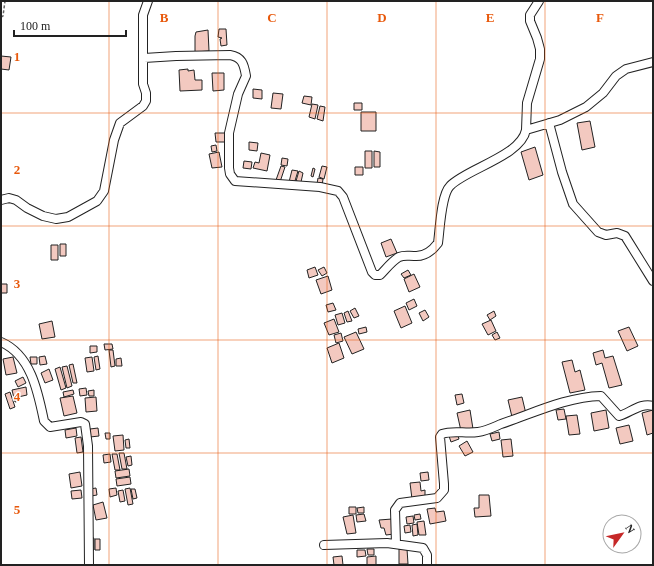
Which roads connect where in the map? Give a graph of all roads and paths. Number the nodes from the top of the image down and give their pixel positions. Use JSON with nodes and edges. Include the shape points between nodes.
{"nodes":[{"id":1,"x":5,"y":1,"type":"edge"},
{"id":2,"x":148,"y":1,"type":"edge"},
{"id":3,"x":539,"y":1,"type":"edge"},
{"id":4,"x":1,"y":17,"type":"edge"},
{"id":5,"x":144,"y":58,"type":"junction"},
{"id":6,"x":653,"y":62,"type":"edge"},
{"id":7,"x":549,"y":123,"type":"junction"},
{"id":8,"x":526,"y":130,"type":"junction"},
{"id":9,"x":1,"y":200,"type":"edge"},
{"id":10,"x":653,"y":281,"type":"edge"},
{"id":11,"x":1,"y":342,"type":"edge"},
{"id":12,"x":653,"y":406,"type":"edge"},
{"id":13,"x":396,"y":544,"type":"junction"},
{"id":14,"x":324,"y":545,"type":"dead end"},
{"id":15,"x":88,"y":565,"type":"edge"},
{"id":16,"x":427,"y":565,"type":"edge"}],
"edges":[{"from":1,"to":4,"type":"path"},
{"from":2,"to":5,"type":"street","via":[[143,19]]},
{"from":3,"to":8,"type":"street","via":[[530,15],[539,44],[540,59],[527,103]]},
{"from":5,"to":8,"type":"street","via":[[230,55],[237,57],[246,76],[238,94],[229,132],[229,168],[232,179],[338,191],[343,197],[375,275],[380,275],[398,257],[425,254],[433,249],[438,243],[445,194],[450,186],[505,153],[522,139]]},
{"from":5,"to":9,"type":"street","via":[[146,101],[120,123],[104,191],[97,200],[68,217],[56,219],[43,216],[16,200]]},
{"from":6,"to":7,"type":"street","via":[[626,69],[586,107]]},
{"from":7,"to":8,"type":"street"},
{"from":7,"to":10,"type":"street","via":[[573,204],[598,232],[625,236]]},
{"from":11,"to":15,"type":"street","via":[[14,349],[28,366],[39,396],[44,421],[50,427],[81,422],[85,424],[88,446]]},
{"from":12,"to":13,"type":"street","via":[[638,407],[619,416],[601,396],[590,397],[553,405],[479,432],[442,434],[440,437],[444,490],[437,498],[400,503],[397,506]]},
{"from":13,"to":14,"type":"street"},
{"from":13,"to":16,"type":"street","via":[[423,548],[427,555]]}]}
